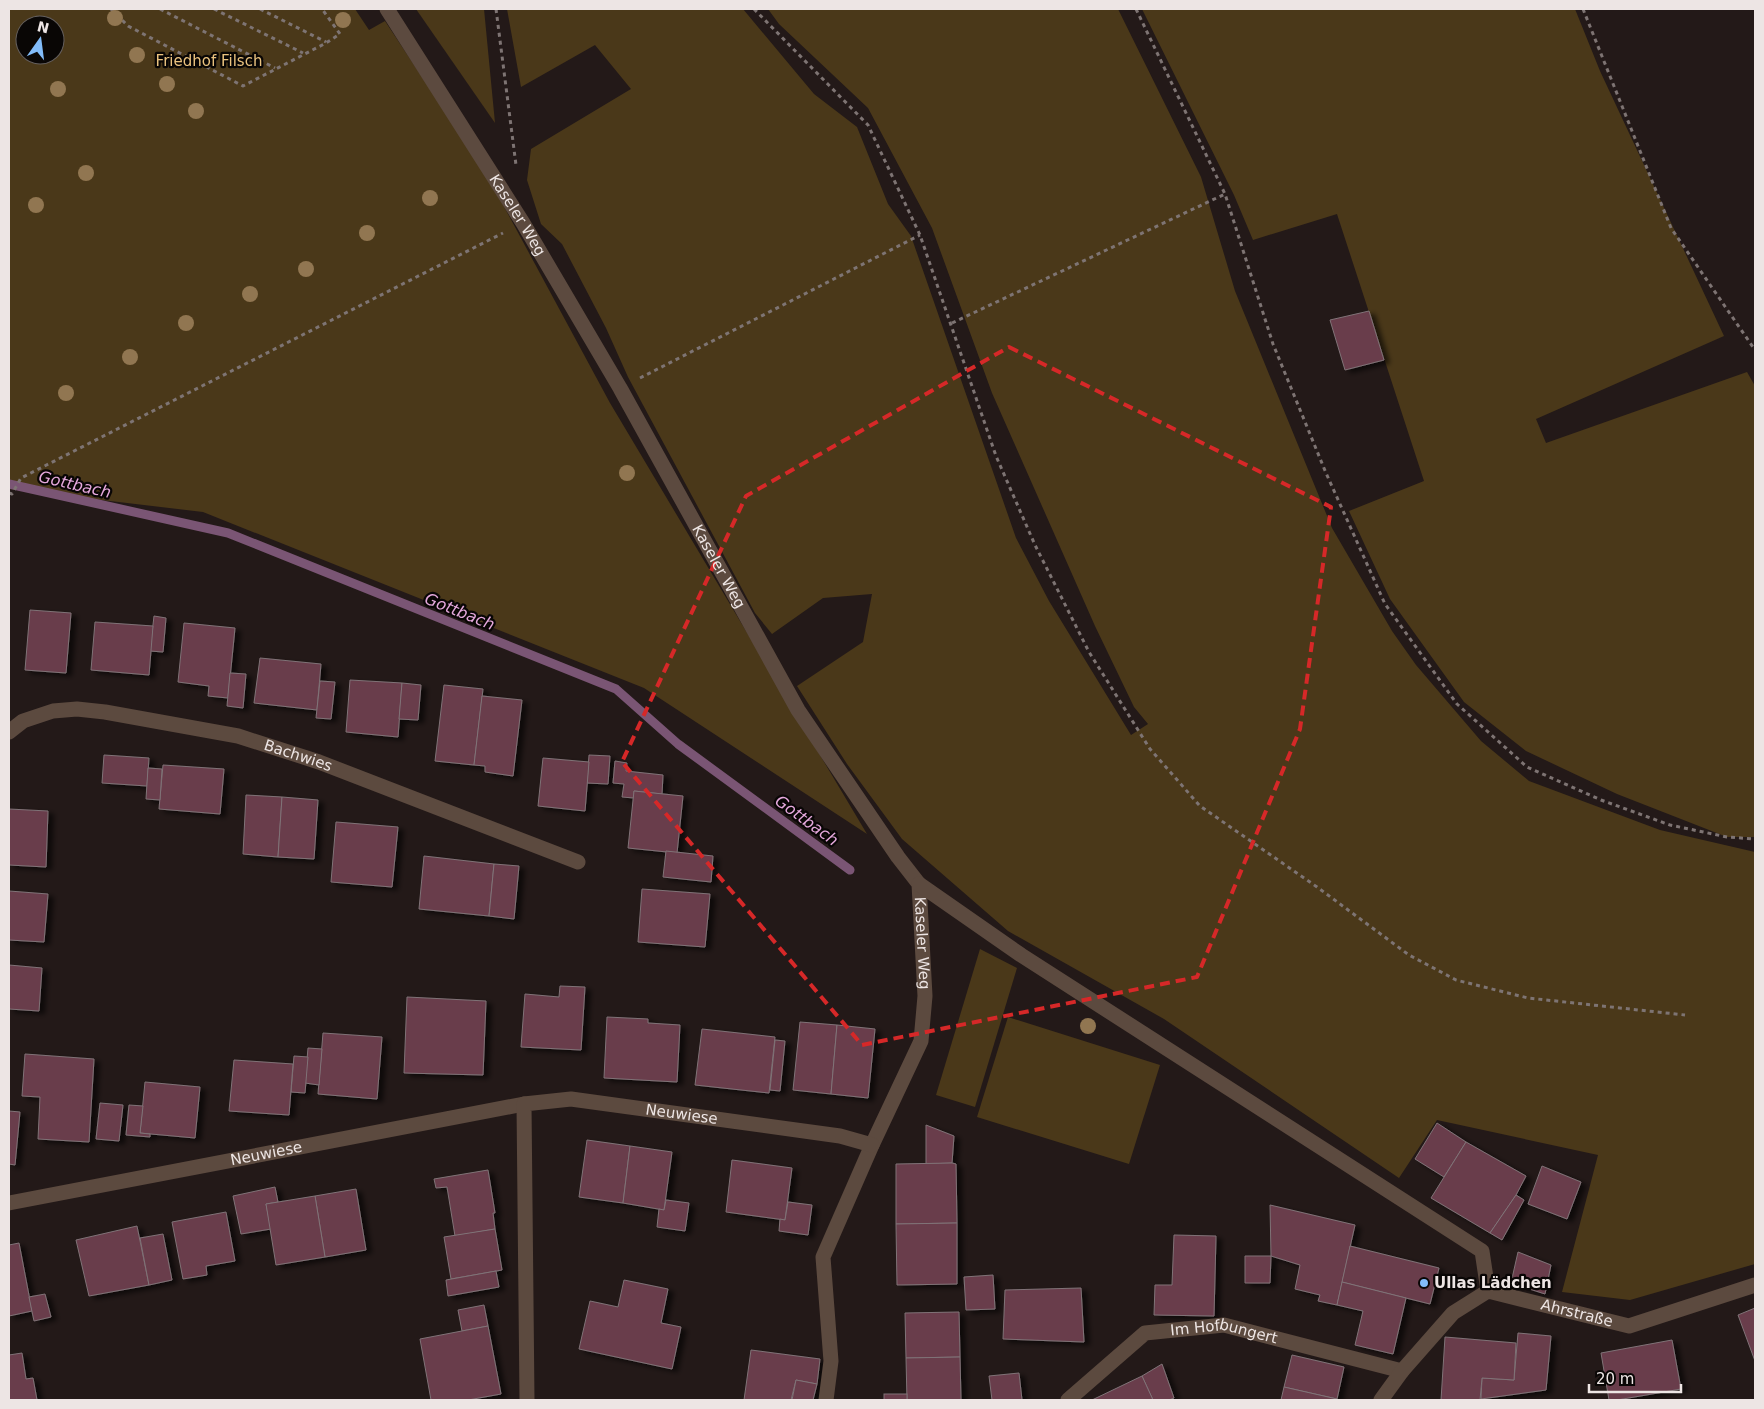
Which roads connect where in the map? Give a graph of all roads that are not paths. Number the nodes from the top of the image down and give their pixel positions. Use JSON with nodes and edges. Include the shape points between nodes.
{"nodes":[{"id":1,"x":387,"y":9,"type":"edge"},
{"id":2,"x":9,"y":732,"type":"edge"},
{"id":3,"x":578,"y":862,"type":"dead end"},
{"id":4,"x":919,"y":884,"type":"junction"},
{"id":5,"x":524,"y":1104,"type":"junction"},
{"id":6,"x":872,"y":1144,"type":"junction"},
{"id":7,"x":9,"y":1203,"type":"edge"},
{"id":8,"x":1755,"y":1285,"type":"edge"},
{"id":9,"x":1488,"y":1291,"type":"junction"},
{"id":10,"x":1402,"y":1371,"type":"junction"},
{"id":11,"x":527,"y":1400,"type":"edge"},
{"id":12,"x":826,"y":1400,"type":"edge"},
{"id":13,"x":1068,"y":1400,"type":"edge"},
{"id":14,"x":1381,"y":1400,"type":"edge"}],
"edges":[{"from":1,"to":4,"type":"street","name":"Kaseler Weg","via":[[523,223],[620,388],[798,710]]},
{"from":2,"to":3,"type":"street","name":"Bachwies","via":[[23,721],[52,711],[78,709],[238,736],[319,762]]},
{"from":4,"to":6,"type":"street","name":"Kaseler Weg","via":[[925,996],[920,1041]]},
{"from":4,"to":9,"type":"street","via":[[1021,956],[1482,1251]]},
{"from":5,"to":6,"type":"street","name":"Neuwiese","via":[[571,1099],[840,1136]]},
{"from":5,"to":7,"type":"street","name":"Neuwiese"},
{"from":5,"to":11,"type":"street"},
{"from":6,"to":12,"type":"street","name":"Kaseler Weg","via":[[823,1257],[831,1361]]},
{"from":8,"to":9,"type":"street","name":"Ahrstraße","via":[[1629,1326]]},
{"from":9,"to":10,"type":"street","via":[[1453,1313]]},
{"from":10,"to":13,"type":"street","name":"Im Hofbungert","via":[[1224,1325],[1145,1333]]},
{"from":10,"to":14,"type":"street"}]}
